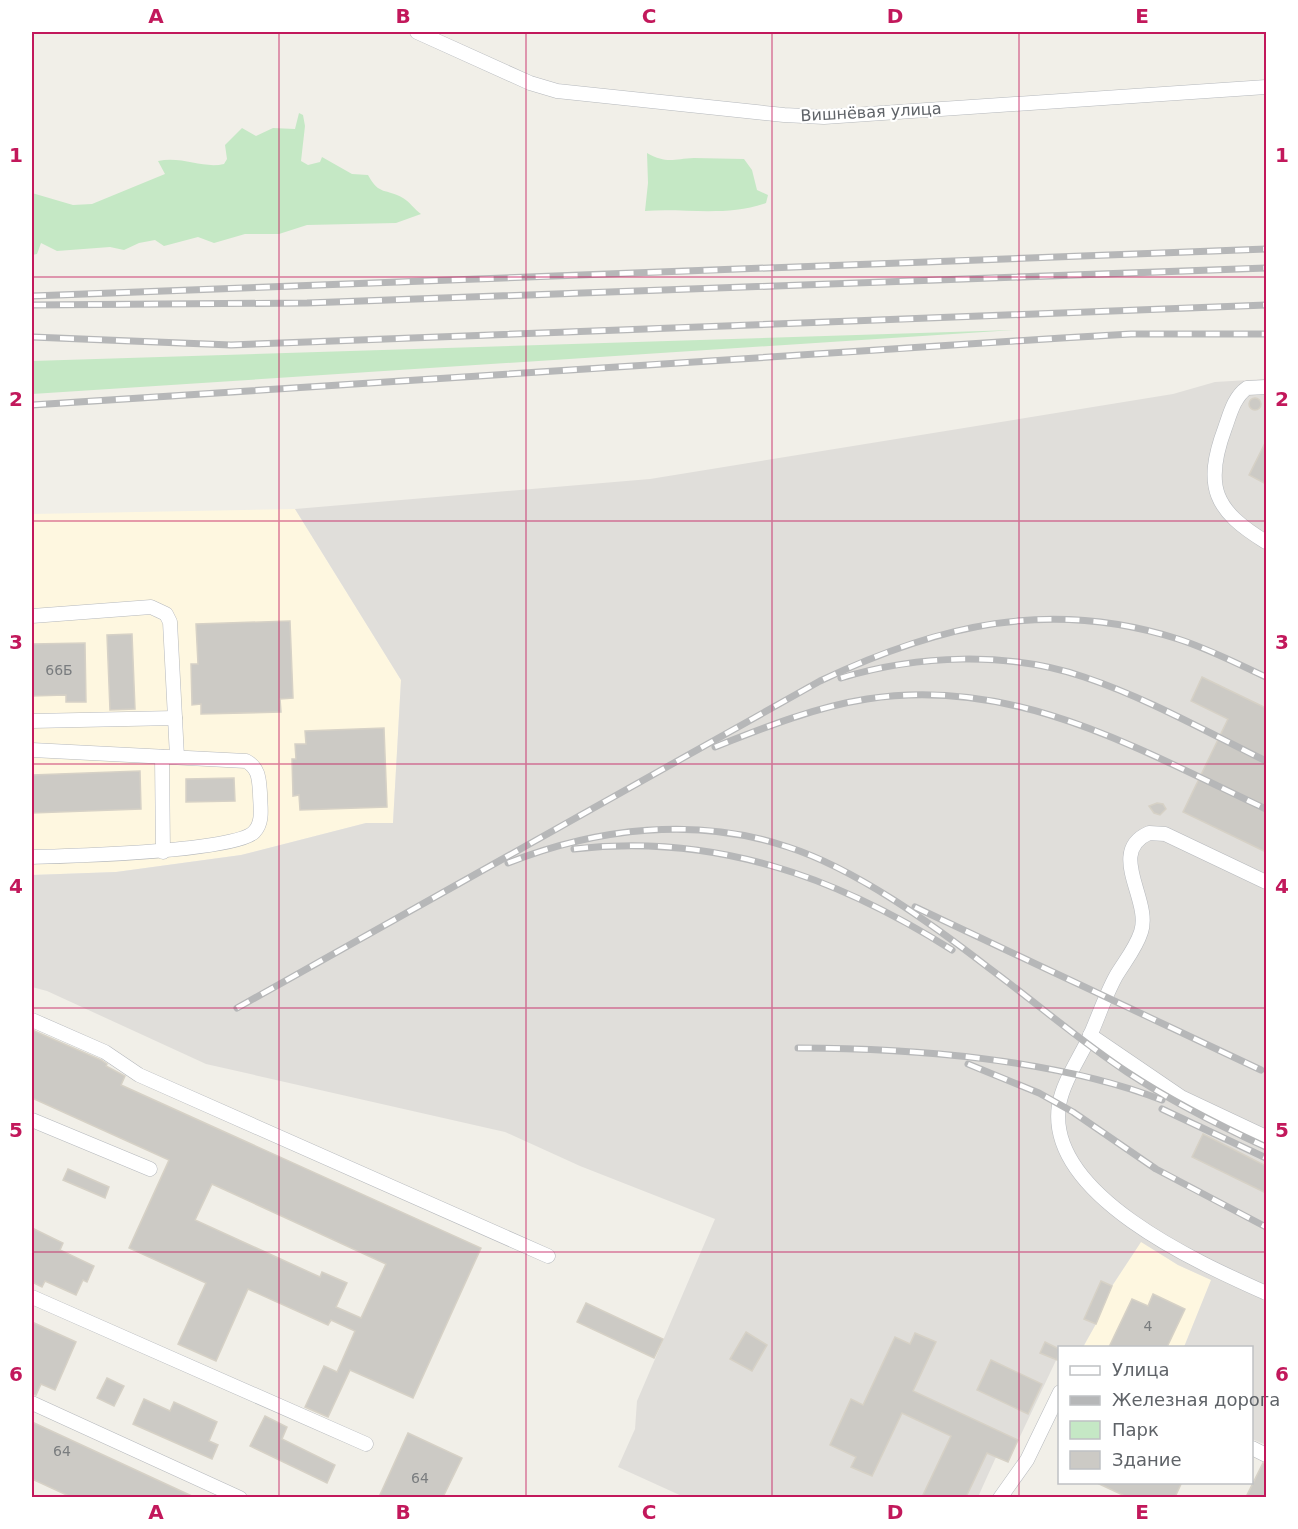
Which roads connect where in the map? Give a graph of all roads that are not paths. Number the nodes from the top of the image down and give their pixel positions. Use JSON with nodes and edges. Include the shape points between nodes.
{"nodes":[{"id":1,"x":417,"y":32,"type":"edge"},
{"id":2,"x":1266,"y":87,"type":"edge"},
{"id":3,"x":1266,"y":387,"type":"edge"},
{"id":4,"x":1266,"y":542,"type":"edge"},
{"id":5,"x":32,"y":616,"type":"edge"},
{"id":6,"x":175,"y":718,"type":"junction"},
{"id":7,"x":32,"y":721,"type":"edge"},
{"id":8,"x":32,"y":750,"type":"edge"},
{"id":9,"x":162,"y":757,"type":"junction"},
{"id":10,"x":177,"y":757,"type":"junction"},
{"id":11,"x":163,"y":852,"type":"junction"},
{"id":12,"x":32,"y":857,"type":"edge"},
{"id":13,"x":1266,"y":882,"type":"edge"},
{"id":14,"x":32,"y":1020,"type":"edge"},
{"id":15,"x":1090,"y":1035,"type":"junction"},
{"id":16,"x":32,"y":1120,"type":"edge"},
{"id":17,"x":1266,"y":1137,"type":"edge"},
{"id":18,"x":150,"y":1169,"type":"dead end"},
{"id":19,"x":548,"y":1256,"type":"dead end"},
{"id":20,"x":1266,"y":1293,"type":"edge"},
{"id":21,"x":32,"y":1297,"type":"edge"},
{"id":22,"x":1058,"y":1394,"type":"edge"},
{"id":23,"x":32,"y":1403,"type":"edge"},
{"id":24,"x":366,"y":1444,"type":"dead end"},
{"id":25,"x":240,"y":1497,"type":"edge"},
{"id":26,"x":1000,"y":1497,"type":"edge"}],
"edges":[{"from":1,"to":2,"type":"street","name":"Вишнёвая улица","via":[[530,83],[557,91],[784,116],[861,115]]},
{"from":3,"to":4,"type":"street","via":[[1247,388],[1236,400],[1220,442],[1215,478],[1216,491],[1226,511]]},
{"from":5,"to":6,"type":"street","via":[[160,609],[170,622]]},
{"from":6,"to":7,"type":"street"},
{"from":6,"to":10,"type":"street"},
{"from":8,"to":9,"type":"street"},
{"from":9,"to":10,"type":"street"},
{"from":9,"to":11,"type":"street"},
{"from":10,"to":11,"type":"street","via":[[246,761],[253,765],[259,778],[261,816],[258,827],[247,838]]},
{"from":11,"to":12,"type":"street"},
{"from":13,"to":15,"type":"street","via":[[1165,834],[1142,836],[1133,848],[1130,864],[1142,908],[1142,930]]},
{"from":14,"to":19,"type":"street","via":[[105,1052],[139,1075]]},
{"from":15,"to":17,"type":"street","via":[[1181,1097]]},
{"from":15,"to":20,"type":"street","via":[[1059,1105],[1062,1138],[1076,1167],[1111,1203],[1156,1239]]},
{"from":16,"to":18,"type":"street"},
{"from":21,"to":24,"type":"street"},
{"from":22,"to":26,"type":"street","via":[[1027,1460]]},
{"from":23,"to":25,"type":"street"}]}
